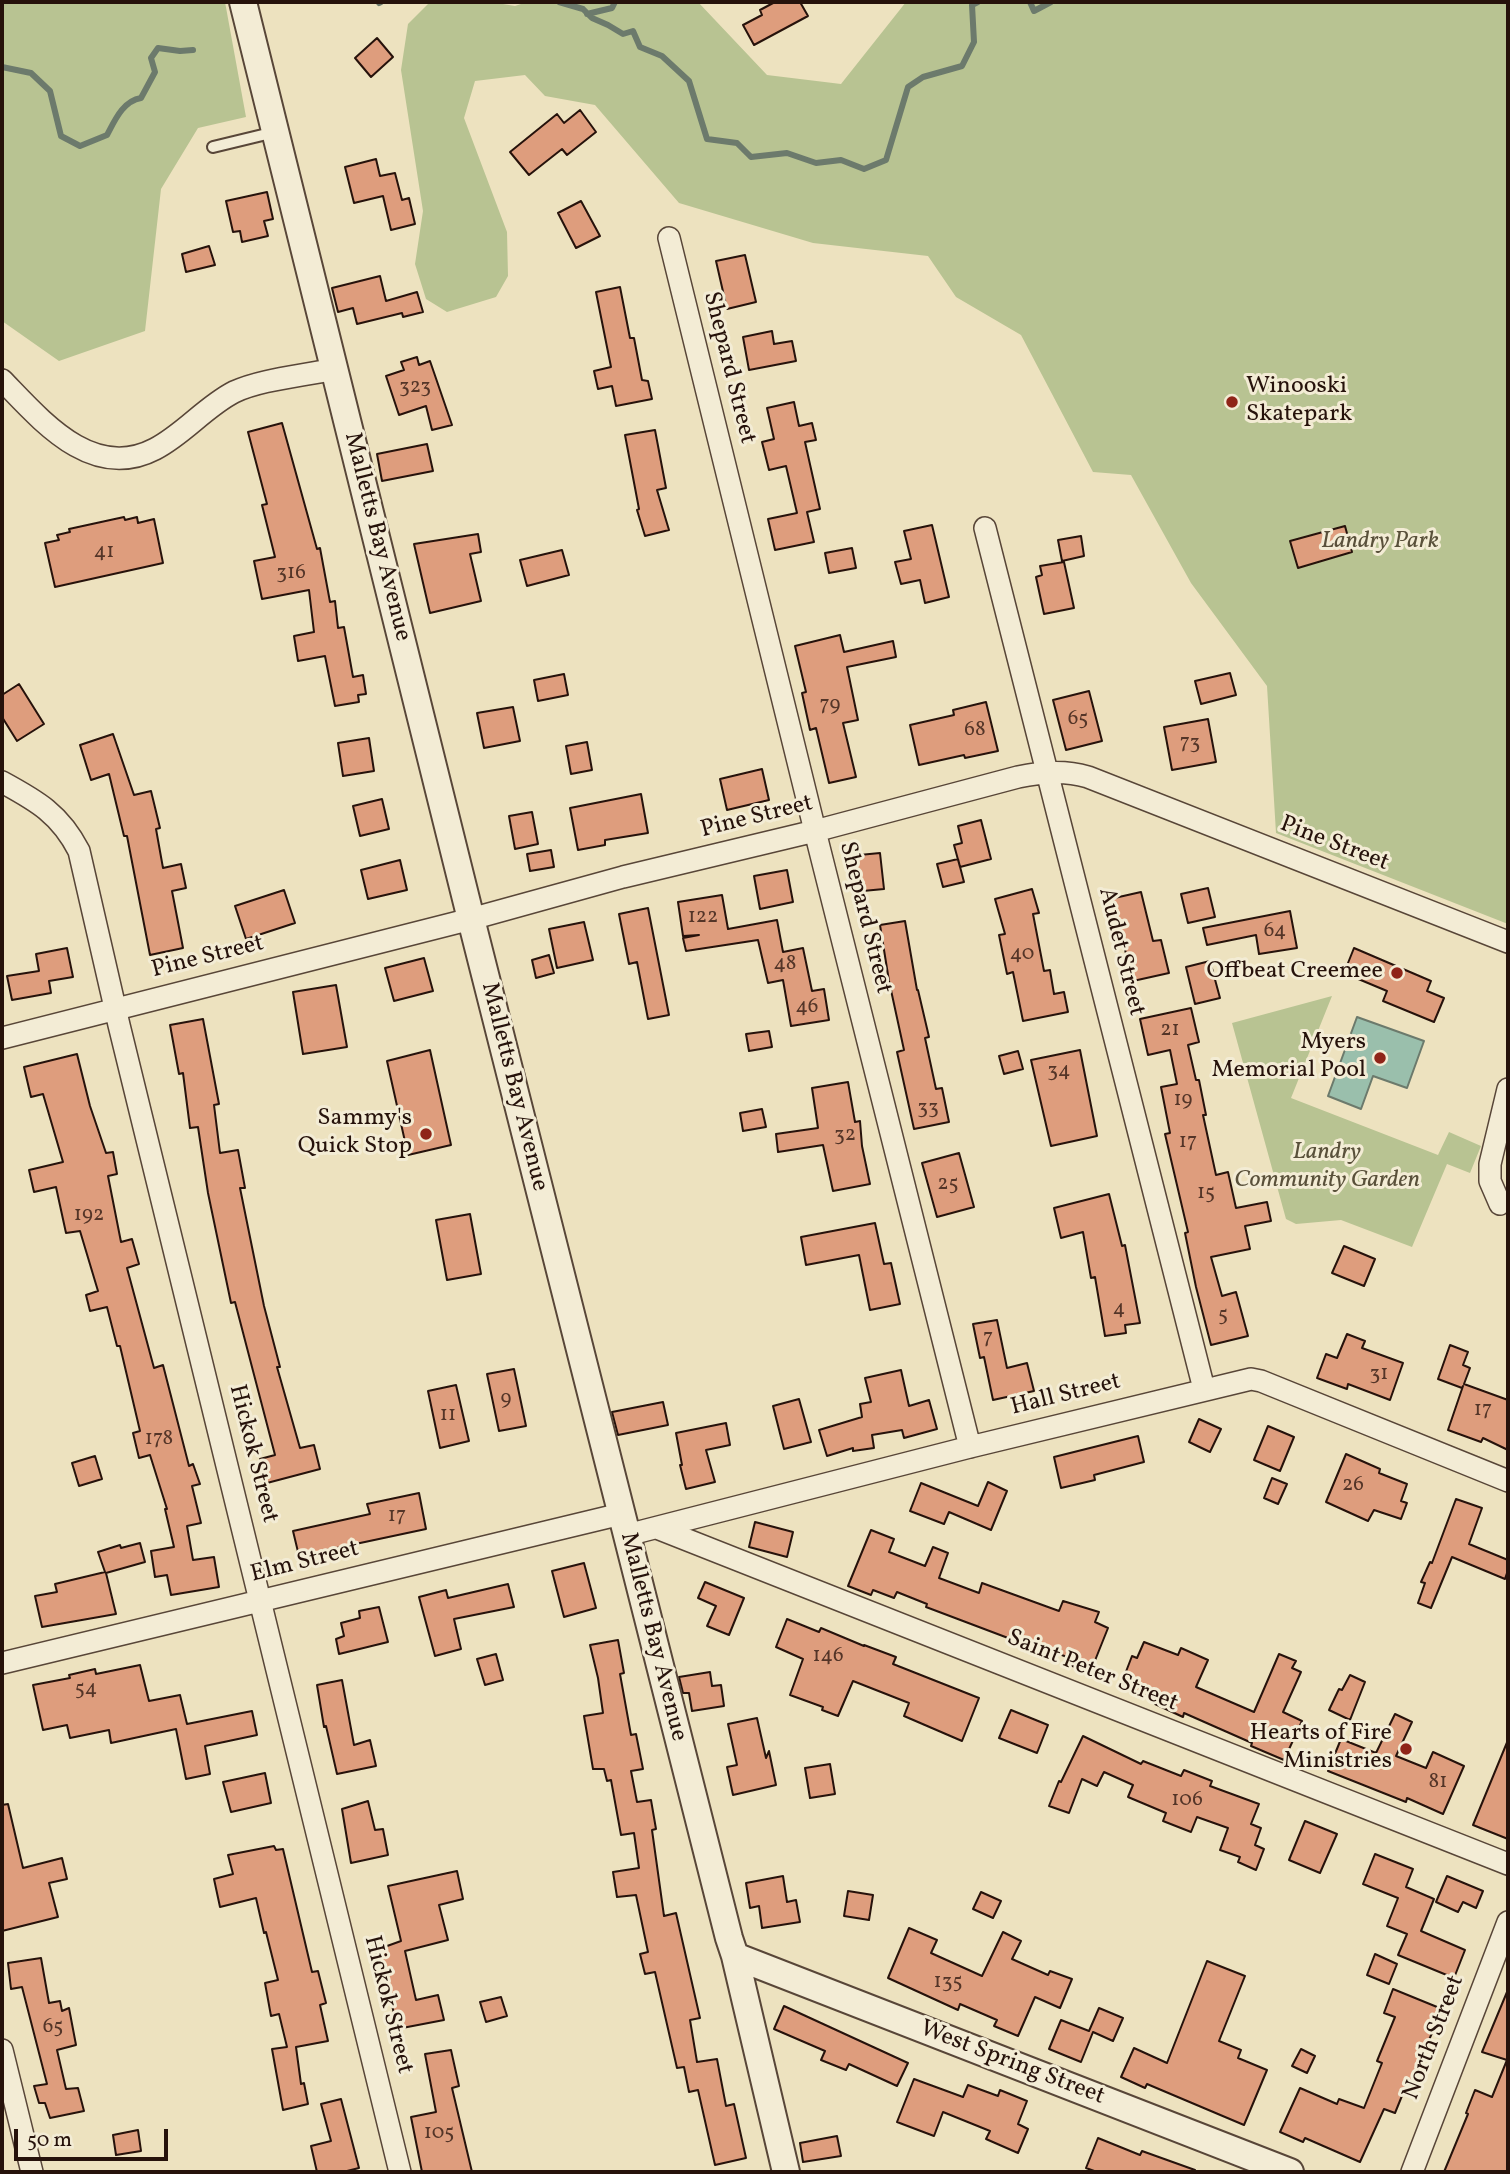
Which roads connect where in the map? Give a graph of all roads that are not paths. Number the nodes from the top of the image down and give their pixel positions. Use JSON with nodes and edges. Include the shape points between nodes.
{"nodes":[{"id":1,"x":243,"y":2,"type":"edge"},
{"id":2,"x":275,"y":132,"type":"junction"},
{"id":3,"x":213,"y":147,"type":"dead end"},
{"id":4,"x":668,"y":238,"type":"dead end"},
{"id":5,"x":334,"y":369,"type":"junction"},
{"id":6,"x":2,"y":380,"type":"edge"},
{"id":7,"x":985,"y":528,"type":"dead end"},
{"id":8,"x":1047,"y":771,"type":"junction"},
{"id":9,"x":2,"y":782,"type":"edge"},
{"id":10,"x":815,"y":831,"type":"junction"},
{"id":11,"x":471,"y":919,"type":"junction"},
{"id":12,"x":1508,"y":942,"type":"edge"},
{"id":13,"x":116,"y":1008,"type":"junction"},
{"id":14,"x":2,"y":1038,"type":"edge"},
{"id":15,"x":1508,"y":1089,"type":"edge"},
{"id":16,"x":1500,"y":1204,"type":"dead end"},
{"id":17,"x":1204,"y":1389,"type":"junction"},
{"id":18,"x":970,"y":1447,"type":"junction"},
{"id":19,"x":1508,"y":1481,"type":"edge"},
{"id":20,"x":624,"y":1525,"type":"junction"},
{"id":21,"x":657,"y":1528,"type":"junction"},
{"id":22,"x":260,"y":1601,"type":"junction"},
{"id":23,"x":2,"y":1662,"type":"edge"},
{"id":24,"x":1508,"y":1864,"type":"edge"},
{"id":25,"x":1508,"y":1922,"type":"edge"},
{"id":26,"x":735,"y":1956,"type":"junction"},
{"id":27,"x":2,"y":2050,"type":"edge"},
{"id":28,"x":32,"y":2172,"type":"edge"},
{"id":29,"x":401,"y":2172,"type":"edge"},
{"id":30,"x":786,"y":2172,"type":"edge"},
{"id":31,"x":1290,"y":2172,"type":"edge"},
{"id":32,"x":1412,"y":2172,"type":"edge"}],
"edges":[{"from":1,"to":2,"type":"street","name":"Malletts Bay Avenue"},
{"from":2,"to":3,"type":"lane"},
{"from":2,"to":5,"type":"street","name":"Malletts Bay Avenue"},
{"from":4,"to":10,"type":"street","name":"Shepard Street"},
{"from":5,"to":6,"type":"street","via":[[235,392],[157,448],[124,457],[75,447]]},
{"from":5,"to":11,"type":"street","name":"Malletts Bay Avenue"},
{"from":7,"to":8,"type":"street","name":"Audet Street"},
{"from":8,"to":10,"type":"street","name":"Pine Street"},
{"from":8,"to":12,"type":"street","name":"Pine Street","via":[[1088,777]]},
{"from":8,"to":17,"type":"street","name":"Audet Street"},
{"from":9,"to":13,"type":"street","name":"Hickok Street","via":[[44,806],[74,842]]},
{"from":10,"to":11,"type":"street","name":"Pine Street"},
{"from":10,"to":18,"type":"street","name":"Shepard Street"},
{"from":11,"to":13,"type":"street","name":"Pine Street"},
{"from":11,"to":20,"type":"street","name":"Malletts Bay Avenue"},
{"from":13,"to":14,"type":"street","name":"Pine Street"},
{"from":13,"to":22,"type":"street","name":"Hickok Street"},
{"from":15,"to":16,"type":"street","via":[[1490,1164],[1490,1181]]},
{"from":17,"to":18,"type":"street","name":"Hall Street"},
{"from":17,"to":19,"type":"street","name":"Hall Street","via":[[1240,1380],[1261,1381]]},
{"from":18,"to":21,"type":"street","name":"Hall Street"},
{"from":20,"to":21,"type":"street","name":"Hall Street"},
{"from":20,"to":22,"type":"street","name":"Elm Street"},
{"from":20,"to":26,"type":"street","name":"Malletts Bay Avenue"},
{"from":21,"to":24,"type":"street","name":"Saint Peter Street"},
{"from":22,"to":23,"type":"street","name":"Elm Street"},
{"from":22,"to":29,"type":"street","name":"Hickok Street"},
{"from":25,"to":32,"type":"street","name":"North Street"},
{"from":26,"to":30,"type":"street","name":"Malletts Bay Avenue"},
{"from":26,"to":31,"type":"street","name":"West Spring Street"},
{"from":27,"to":28,"type":"street"}]}
